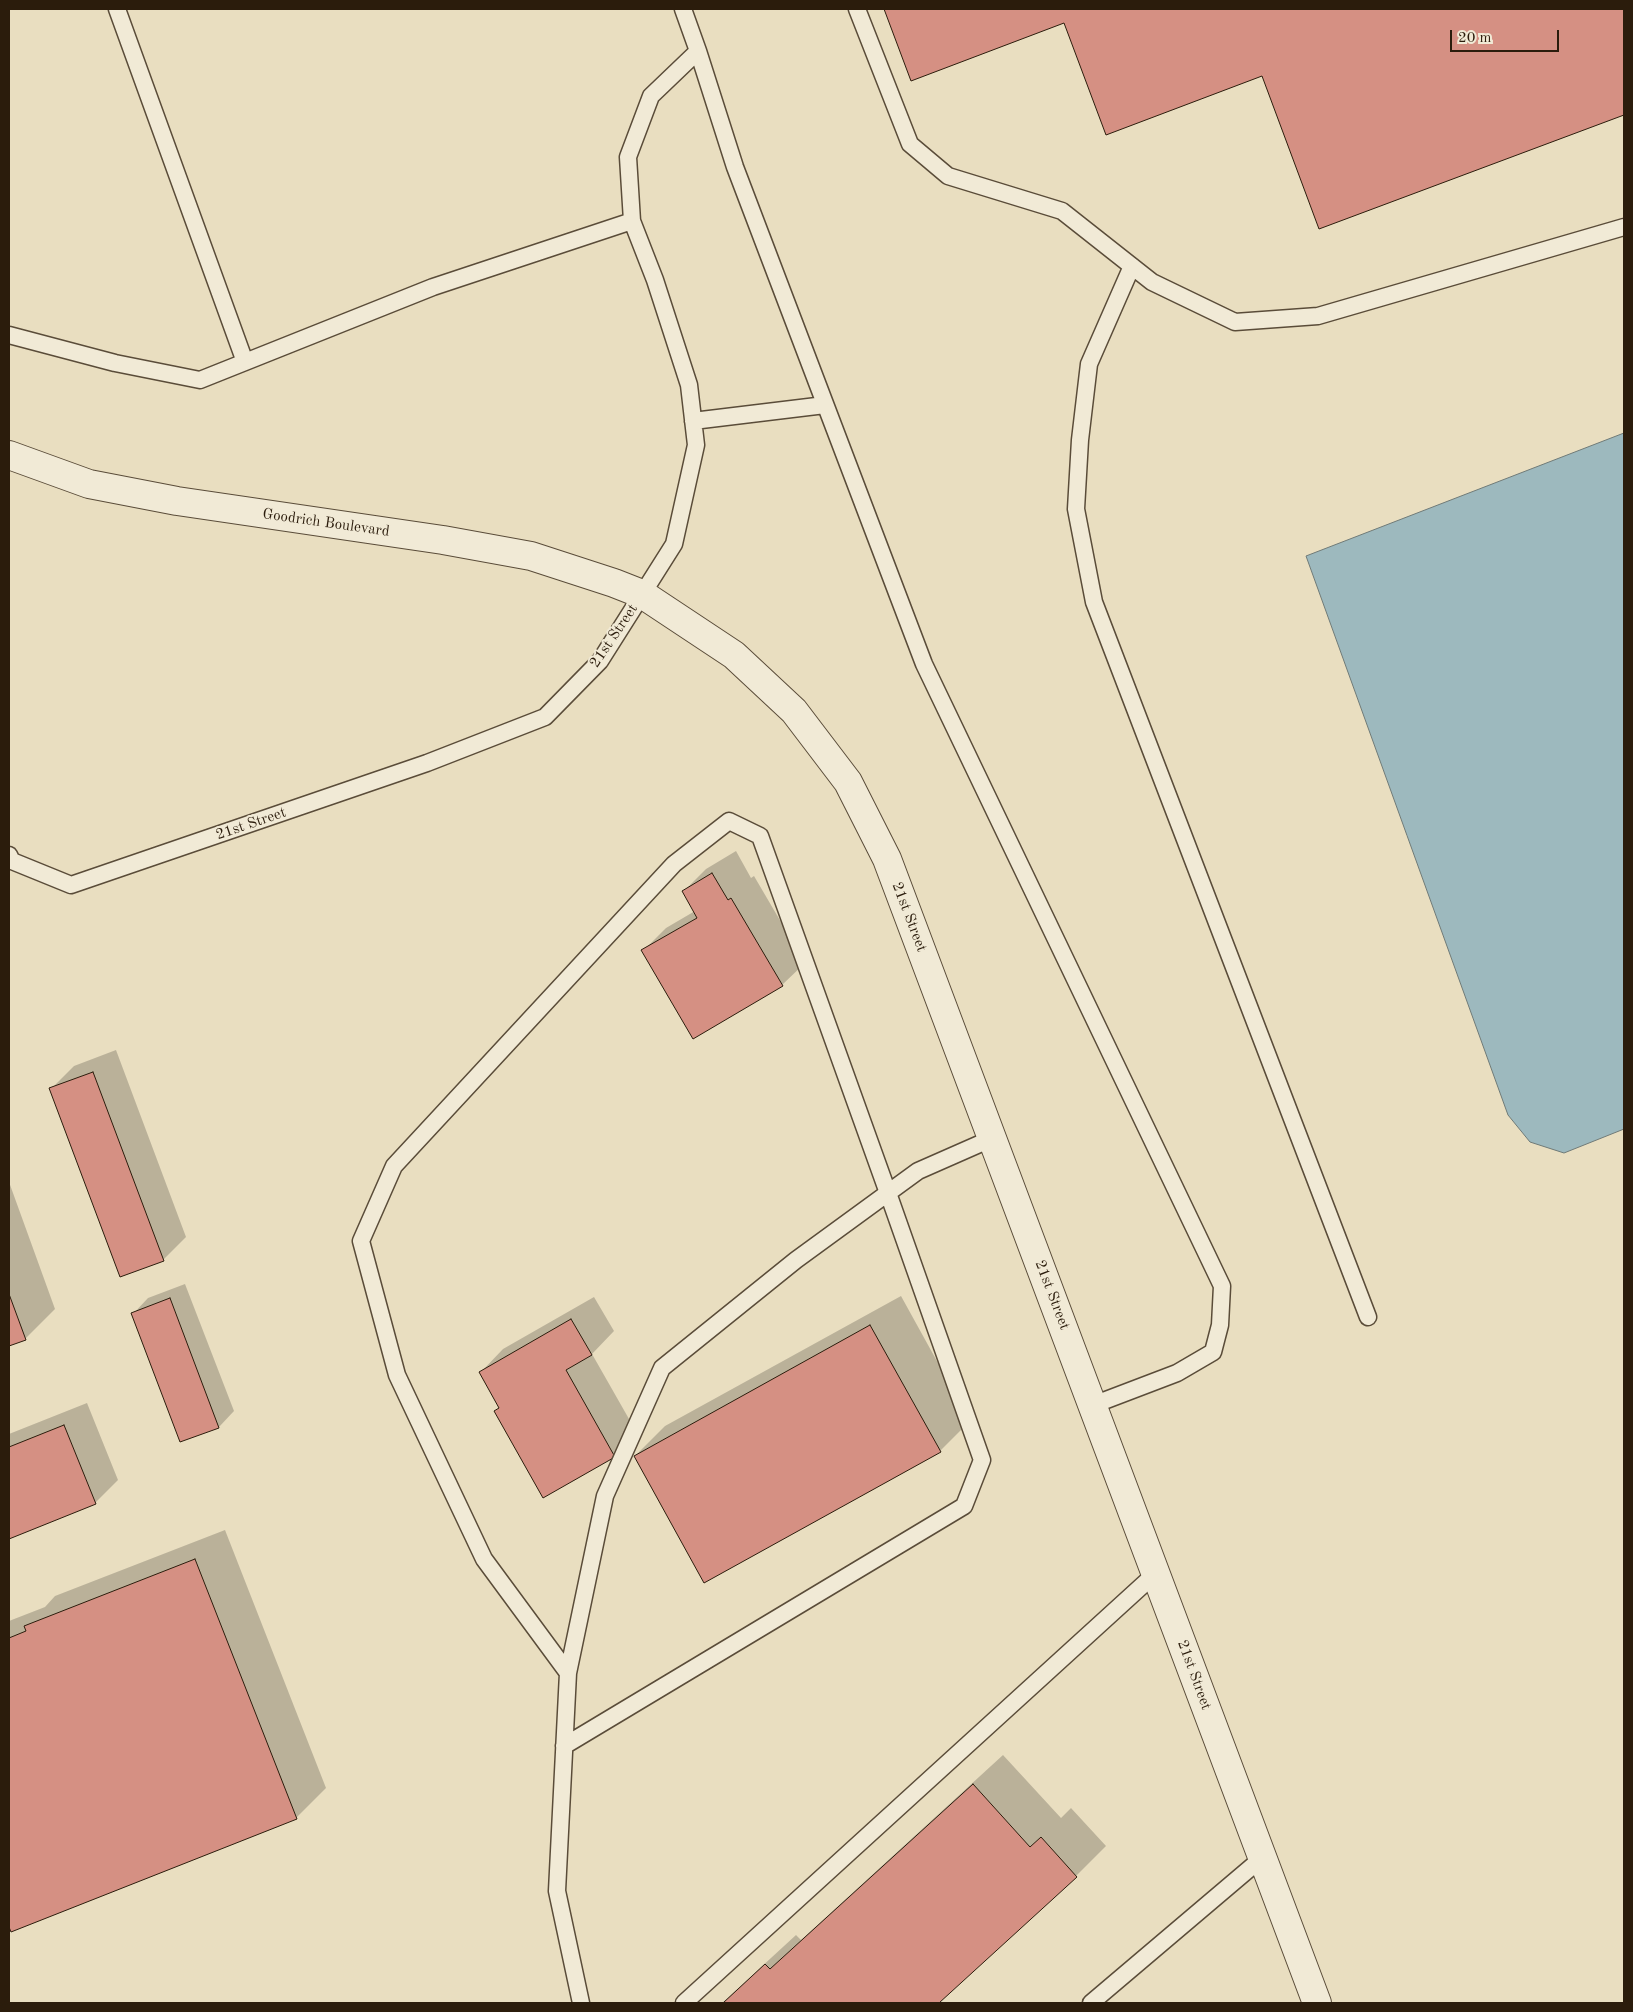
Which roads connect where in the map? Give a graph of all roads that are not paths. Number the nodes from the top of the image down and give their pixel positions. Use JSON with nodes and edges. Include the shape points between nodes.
{"nodes":[{"id":1,"x":117,"y":9,"type":"edge"},
{"id":2,"x":683,"y":9,"type":"edge"},
{"id":3,"x":857,"y":9,"type":"edge"},
{"id":4,"x":698,"y":51,"type":"junction"},
{"id":5,"x":632,"y":221,"type":"junction"},
{"id":6,"x":1624,"y":227,"type":"edge"},
{"id":7,"x":1132,"y":266,"type":"junction"},
{"id":8,"x":9,"y":335,"type":"edge"},
{"id":9,"x":245,"y":362,"type":"junction"},
{"id":10,"x":825,"y":405,"type":"junction"},
{"id":11,"x":693,"y":421,"type":"junction"},
{"id":12,"x":9,"y":455,"type":"edge"},
{"id":13,"x":642,"y":594,"type":"junction"},
{"id":14,"x":9,"y":855,"type":"edge"},
{"id":15,"x":993,"y":1138,"type":"junction"},
{"id":16,"x":888,"y":1193,"type":"junction"},
{"id":17,"x":1368,"y":1317,"type":"dead end"},
{"id":18,"x":1093,"y":1405,"type":"junction"},
{"id":19,"x":1156,"y":1573,"type":"junction"},
{"id":20,"x":568,"y":1673,"type":"junction"},
{"id":21,"x":564,"y":1746,"type":"junction"},
{"id":22,"x":1262,"y":1858,"type":"junction"},
{"id":23,"x":581,"y":2003,"type":"edge"},
{"id":24,"x":684,"y":2003,"type":"edge"},
{"id":25,"x":1091,"y":2003,"type":"edge"},
{"id":26,"x":1317,"y":2003,"type":"edge"}],
"edges":[{"from":1,"to":9,"type":"lane"},
{"from":2,"to":4,"type":"lane"},
{"from":3,"to":7,"type":"lane","via":[[910,144],[948,176],[1062,210]]},
{"from":4,"to":5,"type":"lane","via":[[651,96],[628,157]]},
{"from":4,"to":10,"type":"lane","via":[[735,168]]},
{"from":5,"to":9,"type":"lane","via":[[434,287]]},
{"from":5,"to":11,"type":"lane","via":[[689,385]]},
{"from":6,"to":7,"type":"lane","via":[[1318,316],[1235,322],[1152,282]]},
{"from":7,"to":17,"type":"lane","via":[[1090,364],[1080,440],[1076,509],[1094,602]]},
{"from":8,"to":9,"type":"lane","via":[[115,363],[200,380]]},
{"from":10,"to":11,"type":"lane"},
{"from":10,"to":18,"type":"lane","via":[[924,664],[1222,1286],[1220,1325],[1212,1352],[1177,1373]]},
{"from":11,"to":13,"type":"lane","via":[[696,445],[674,544]]},
{"from":12,"to":13,"type":"street","name":"Goodrich Boulevard","via":[[89,484],[138,494],[531,556]]},
{"from":13,"to":14,"type":"lane","name":"21st Street","via":[[600,661],[545,717],[427,763],[71,885],[12,861]]},
{"from":13,"to":15,"type":"street","name":"21st Street","via":[[734,654],[794,711],[848,782],[887,859]]},
{"from":15,"to":16,"type":"lane","via":[[918,1171]]},
{"from":15,"to":18,"type":"street","name":"21st Street"},
{"from":16,"to":20,"type":"lane","via":[[796,1260],[662,1368],[605,1496]]},
{"from":16,"to":20,"type":"lane","via":[[760,836],[729,821],[674,864],[394,1166],[362,1242],[397,1375],[484,1559]]},
{"from":16,"to":21,"type":"lane","via":[[982,1460],[964,1506]]},
{"from":18,"to":19,"type":"street","name":"21st Street"},
{"from":19,"to":22,"type":"street","name":"21st Street"},
{"from":19,"to":24,"type":"lane"},
{"from":20,"to":21,"type":"lane"},
{"from":21,"to":23,"type":"lane","via":[[557,1891]]},
{"from":22,"to":25,"type":"lane"},
{"from":22,"to":26,"type":"street","name":"21st Street"}]}
